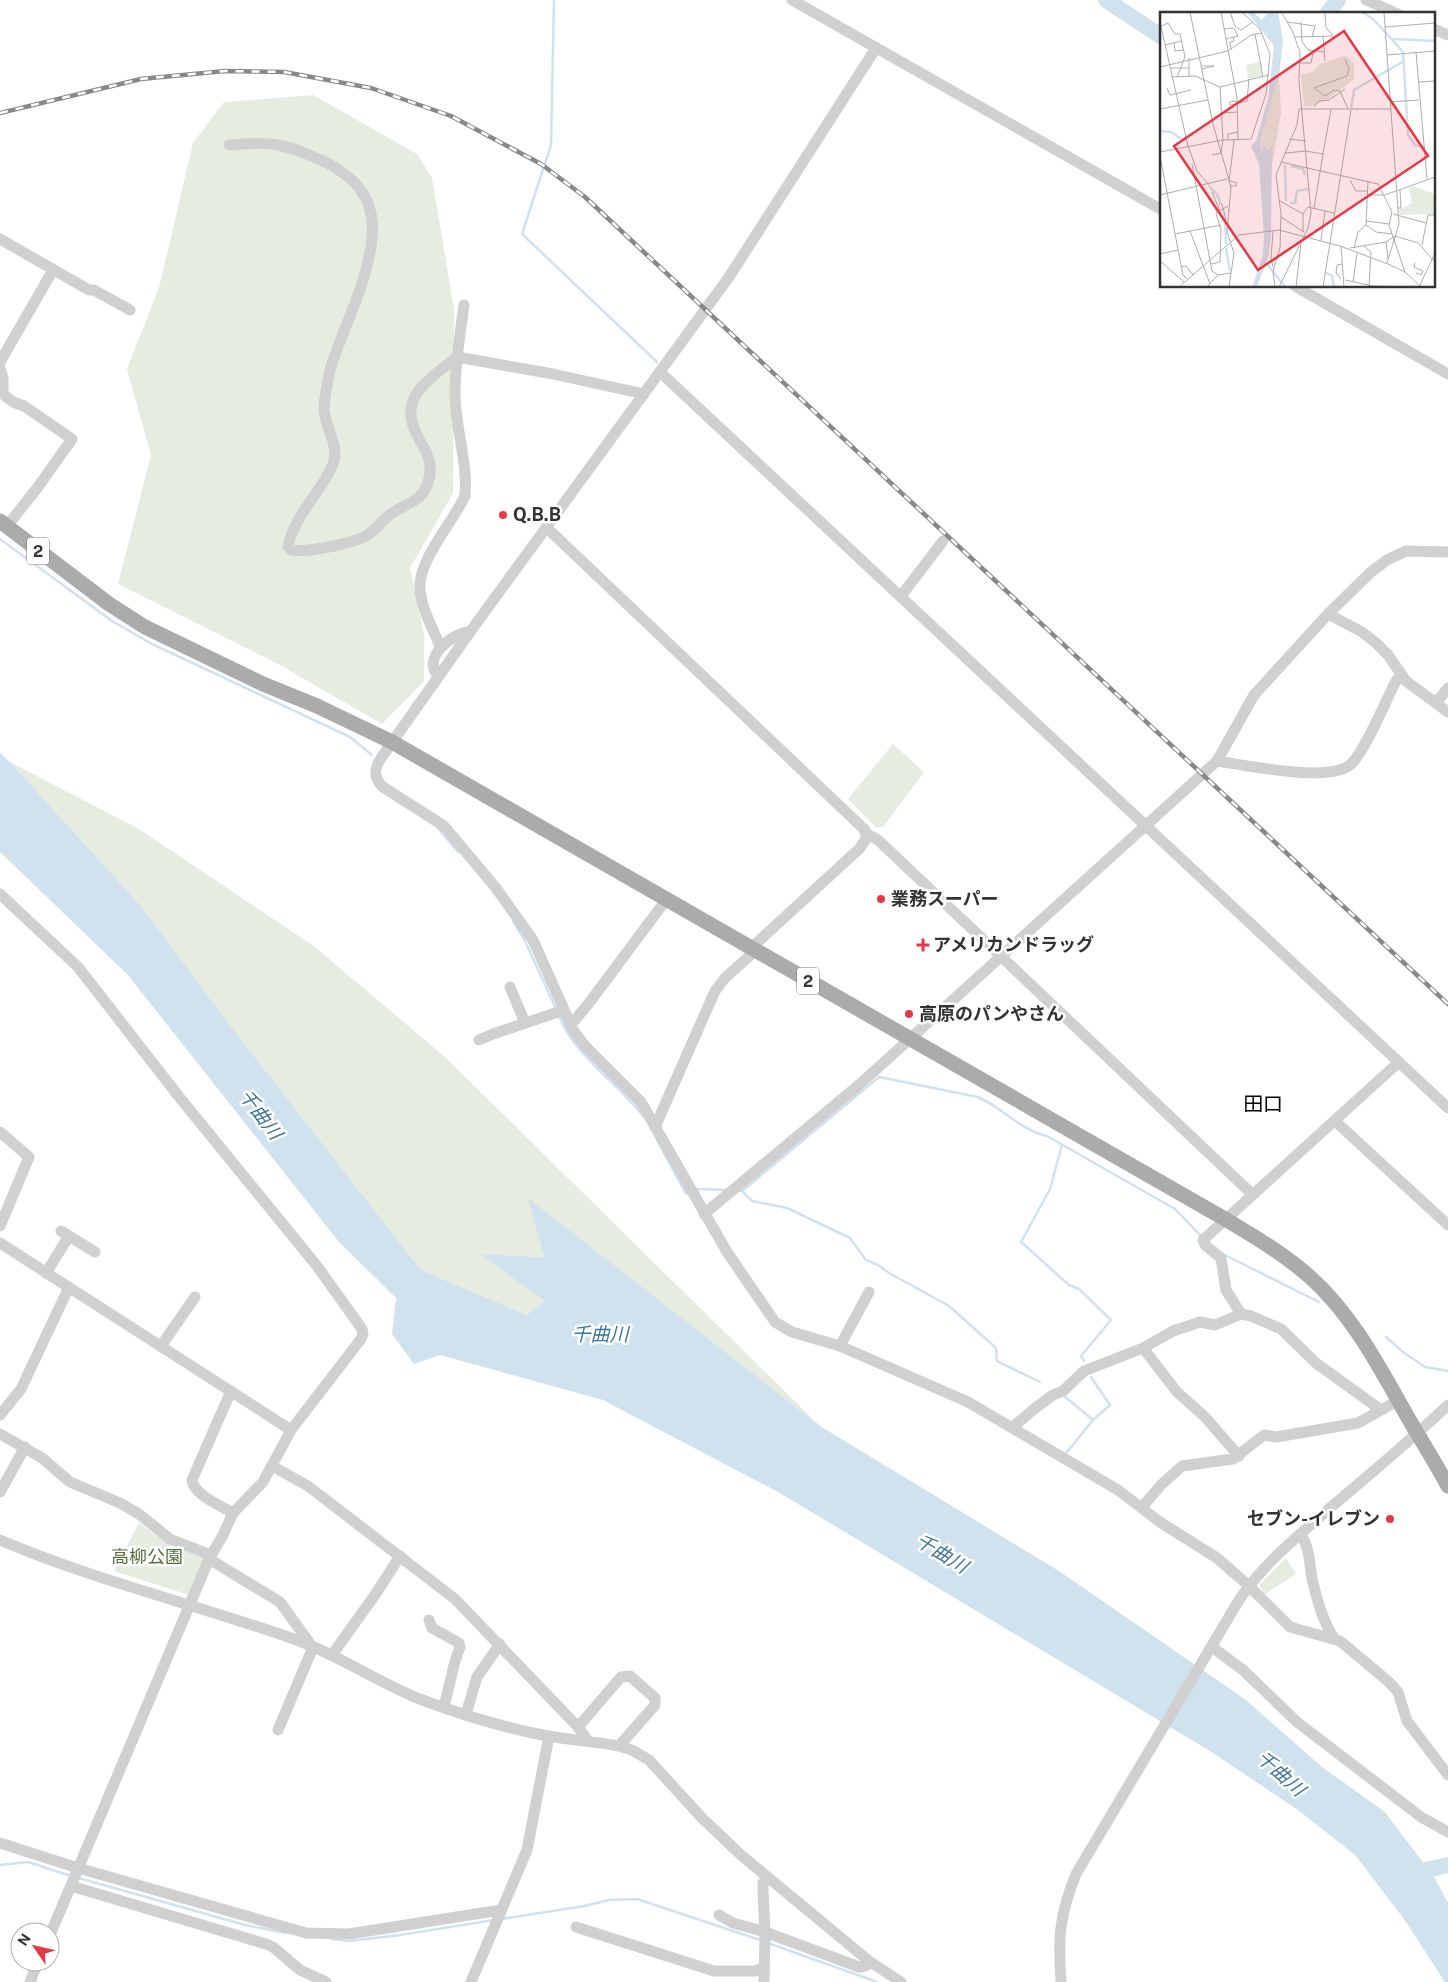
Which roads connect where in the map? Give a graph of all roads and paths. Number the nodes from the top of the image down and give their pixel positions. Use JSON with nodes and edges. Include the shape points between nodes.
{"nodes":[{"id":1,"x":792,"y":0,"type":"edge"},
{"id":2,"x":1366,"y":0,"type":"edge"},
{"id":3,"x":813,"y":5,"type":"edge"},
{"id":4,"x":1393,"y":12,"type":"edge"},
{"id":5,"x":1436,"y":30,"type":"edge"},
{"id":6,"x":1448,"y":35,"type":"edge"},
{"id":7,"x":876,"y":48,"type":"junction"},
{"id":8,"x":229,"y":145,"type":"dead end"},
{"id":9,"x":1160,"y":209,"type":"edge"},
{"id":10,"x":0,"y":239,"type":"edge"},
{"id":11,"x":53,"y":270,"type":"junction"},
{"id":12,"x":1298,"y":288,"type":"edge"},
{"id":13,"x":464,"y":305,"type":"dead end"},
{"id":14,"x":130,"y":310,"type":"dead end"},
{"id":15,"x":4,"y":345,"type":"edge"},
{"id":16,"x":458,"y":357,"type":"junction"},
{"id":17,"x":0,"y":362,"type":"edge"},
{"id":18,"x":0,"y":368,"type":"edge"},
{"id":19,"x":660,"y":372,"type":"junction"},
{"id":20,"x":1448,"y":374,"type":"edge"},
{"id":21,"x":644,"y":394,"type":"junction"},
{"id":22,"x":3,"y":524,"type":"edge"},
{"id":23,"x":548,"y":528,"type":"junction"},
{"id":24,"x":943,"y":541,"type":"dead end"},
{"id":25,"x":1448,"y":552,"type":"edge"},
{"id":26,"x":902,"y":594,"type":"junction"},
{"id":27,"x":1328,"y":614,"type":"junction"},
{"id":28,"x":470,"y":632,"type":"junction"},
{"id":29,"x":440,"y":647,"type":"junction"},
{"id":30,"x":439,"y":676,"type":"junction"},
{"id":31,"x":1401,"y":676,"type":"junction"},
{"id":32,"x":1448,"y":688,"type":"edge"},
{"id":33,"x":1436,"y":703,"type":"junction"},
{"id":34,"x":1448,"y":712,"type":"edge"},
{"id":35,"x":392,"y":742,"type":"junction"},
{"id":36,"x":1217,"y":761,"type":"junction"},
{"id":37,"x":1145,"y":826,"type":"junction"},
{"id":38,"x":867,"y":834,"type":"junction"},
{"id":39,"x":0,"y":894,"type":"edge"},
{"id":40,"x":666,"y":900,"type":"junction"},
{"id":41,"x":753,"y":949,"type":"junction"},
{"id":42,"x":1001,"y":956,"type":"junction"},
{"id":43,"x":510,"y":986,"type":"dead end"},
{"id":44,"x":564,"y":1010,"type":"junction"},
{"id":45,"x":569,"y":1023,"type":"junction"},
{"id":46,"x":525,"y":1024,"type":"junction"},
{"id":47,"x":910,"y":1039,"type":"junction"},
{"id":48,"x":479,"y":1040,"type":"dead end"},
{"id":49,"x":1399,"y":1062,"type":"junction"},
{"id":50,"x":1448,"y":1108,"type":"edge"},
{"id":51,"x":1335,"y":1120,"type":"junction"},
{"id":52,"x":655,"y":1127,"type":"junction"},
{"id":53,"x":0,"y":1132,"type":"edge"},
{"id":54,"x":1252,"y":1194,"type":"junction"},
{"id":55,"x":704,"y":1214,"type":"junction"},
{"id":56,"x":1225,"y":1219,"type":"junction"},
{"id":57,"x":1448,"y":1225,"type":"edge"},
{"id":58,"x":0,"y":1226,"type":"edge"},
{"id":59,"x":1,"y":1248,"type":"edge"},
{"id":60,"x":96,"y":1252,"type":"dead end"},
{"id":61,"x":46,"y":1273,"type":"junction"},
{"id":62,"x":69,"y":1288,"type":"junction"},
{"id":63,"x":869,"y":1292,"type":"dead end"},
{"id":64,"x":195,"y":1297,"type":"dead end"},
{"id":65,"x":1241,"y":1314,"type":"junction"},
{"id":66,"x":161,"y":1346,"type":"junction"},
{"id":67,"x":840,"y":1346,"type":"junction"},
{"id":68,"x":1143,"y":1348,"type":"junction"},
{"id":69,"x":231,"y":1392,"type":"junction"},
{"id":70,"x":1399,"y":1400,"type":"junction"},
{"id":71,"x":1448,"y":1405,"type":"edge"},
{"id":72,"x":1381,"y":1410,"type":"junction"},
{"id":73,"x":0,"y":1415,"type":"edge"},
{"id":74,"x":1013,"y":1427,"type":"junction"},
{"id":75,"x":291,"y":1430,"type":"junction"},
{"id":76,"x":0,"y":1434,"type":"edge"},
{"id":77,"x":1418,"y":1434,"type":"junction"},
{"id":78,"x":25,"y":1447,"type":"junction"},
{"id":79,"x":1238,"y":1456,"type":"junction"},
{"id":80,"x":272,"y":1466,"type":"junction"},
{"id":81,"x":1448,"y":1486,"type":"edge"},
{"id":82,"x":0,"y":1492,"type":"edge"},
{"id":83,"x":1142,"y":1507,"type":"junction"},
{"id":84,"x":233,"y":1513,"type":"junction"},
{"id":85,"x":1300,"y":1534,"type":"junction"},
{"id":86,"x":0,"y":1540,"type":"edge"},
{"id":87,"x":400,"y":1556,"type":"junction"},
{"id":88,"x":210,"y":1557,"type":"junction"},
{"id":89,"x":1249,"y":1586,"type":"junction"},
{"id":90,"x":190,"y":1605,"type":"junction"},
{"id":91,"x":429,"y":1620,"type":"dead end"},
{"id":92,"x":1334,"y":1638,"type":"junction"},
{"id":93,"x":500,"y":1644,"type":"junction"},
{"id":94,"x":311,"y":1646,"type":"junction"},
{"id":95,"x":1210,"y":1650,"type":"junction"},
{"id":96,"x":332,"y":1655,"type":"junction"},
{"id":97,"x":444,"y":1707,"type":"junction"},
{"id":98,"x":466,"y":1714,"type":"junction"},
{"id":99,"x":578,"y":1727,"type":"junction"},
{"id":100,"x":278,"y":1730,"type":"dead end"},
{"id":101,"x":550,"y":1736,"type":"junction"},
{"id":102,"x":588,"y":1741,"type":"junction"},
{"id":103,"x":619,"y":1746,"type":"junction"},
{"id":104,"x":1448,"y":1775,"type":"edge"},
{"id":105,"x":1448,"y":1832,"type":"edge"},
{"id":106,"x":0,"y":1843,"type":"edge"},
{"id":107,"x":75,"y":1876,"type":"junction"},
{"id":108,"x":768,"y":1878,"type":"junction"},
{"id":109,"x":719,"y":1915,"type":"dead end"},
{"id":110,"x":498,"y":1916,"type":"junction"},
{"id":111,"x":56,"y":1922,"type":"edge"},
{"id":112,"x":576,"y":1927,"type":"dead end"},
{"id":113,"x":764,"y":1939,"type":"junction"},
{"id":114,"x":869,"y":1961,"type":"junction"},
{"id":115,"x":763,"y":1968,"type":"junction"},
{"id":116,"x":326,"y":1982,"type":"edge"},
{"id":117,"x":471,"y":1982,"type":"edge"},
{"id":118,"x":764,"y":1982,"type":"edge"},
{"id":119,"x":901,"y":1982,"type":"edge"},
{"id":120,"x":1061,"y":1982,"type":"edge"}],
"edges":[{"from":1,"to":3,"type":"street"},
{"from":2,"to":4,"type":"street"},
{"from":3,"to":7,"type":"street"},
{"from":5,"to":6,"type":"street"},
{"from":7,"to":9,"type":"street"},
{"from":7,"to":19,"type":"street","via":[[758,234]]},
{"from":8,"to":16,"type":"street","via":[[278,145],[332,165],[349,176],[365,195],[372,219],[372,246],[329,374],[324,409],[327,428],[336,448],[335,456],[321,486],[300,516],[288,546],[292,550],[341,545],[359,539],[391,514],[417,501],[429,482],[431,470],[429,458],[412,422],[416,395],[430,378]]},
{"from":10,"to":11,"type":"street"},
{"from":11,"to":14,"type":"street"},
{"from":11,"to":15,"type":"street"},
{"from":12,"to":20,"type":"street"},
{"from":13,"to":16,"type":"street"},
{"from":15,"to":17,"type":"street"},
{"from":16,"to":21,"type":"street"},
{"from":16,"to":29,"type":"street","via":[[455,393],[465,496],[420,579],[422,604]]},
{"from":18,"to":22,"type":"street","via":[[3,394],[7,398],[72,439],[38,487]]},
{"from":19,"to":21,"type":"street"},
{"from":19,"to":26,"type":"street"},
{"from":21,"to":23,"type":"street"},
{"from":22,"to":35,"type":"main road","number":"2","via":[[145,627]]},
{"from":23,"to":28,"type":"street"},
{"from":23,"to":38,"type":"street"},
{"from":24,"to":26,"type":"street"},
{"from":25,"to":27,"type":"street","via":[[1414,550],[1396,555],[1371,572]]},
{"from":26,"to":37,"type":"street"},
{"from":27,"to":31,"type":"street","via":[[1376,643]]},
{"from":27,"to":36,"type":"street","via":[[1254,695]]},
{"from":28,"to":29,"type":"street","via":[[462,632]]},
{"from":28,"to":30,"type":"street"},
{"from":29,"to":30,"type":"street","via":[[433,666]]},
{"from":30,"to":35,"type":"street"},
{"from":31,"to":33,"type":"street"},
{"from":31,"to":36,"type":"street","via":[[1362,748],[1344,769],[1296,772]]},
{"from":32,"to":33,"type":"street"},
{"from":33,"to":34,"type":"street"},
{"from":35,"to":40,"type":"main road","number":"2"},
{"from":35,"to":44,"type":"street","via":[[377,764],[377,781],[444,826],[496,888],[533,940]]},
{"from":36,"to":37,"type":"street"},
{"from":37,"to":42,"type":"street"},
{"from":37,"to":49,"type":"street"},
{"from":38,"to":41,"type":"street","via":[[860,849]]},
{"from":38,"to":42,"type":"street","via":[[878,840]]},
{"from":39,"to":75,"type":"street","via":[[78,967],[317,1266],[362,1329],[360,1340]]},
{"from":40,"to":41,"type":"main road","number":"2"},
{"from":40,"to":45,"type":"street","via":[[584,1009]]},
{"from":41,"to":47,"type":"main road","number":"2"},
{"from":41,"to":52,"type":"street","via":[[715,991]]},
{"from":42,"to":47,"type":"street"},
{"from":42,"to":54,"type":"street"},
{"from":43,"to":46,"type":"street"},
{"from":44,"to":45,"type":"street"},
{"from":44,"to":46,"type":"street"},
{"from":45,"to":52,"type":"street","via":[[586,1046],[641,1102]]},
{"from":46,"to":48,"type":"street"},
{"from":47,"to":55,"type":"street"},
{"from":47,"to":56,"type":"main road","number":"2"},
{"from":49,"to":50,"type":"street"},
{"from":49,"to":51,"type":"street"},
{"from":51,"to":54,"type":"street"},
{"from":51,"to":57,"type":"street"},
{"from":52,"to":55,"type":"street"},
{"from":53,"to":58,"type":"street","via":[[29,1158]]},
{"from":54,"to":56,"type":"street"},
{"from":55,"to":67,"type":"street","via":[[776,1322],[792,1332]]},
{"from":56,"to":65,"type":"street","via":[[1204,1239],[1205,1245],[1221,1258],[1226,1290]]},
{"from":56,"to":70,"type":"main road","number":"2","via":[[1276,1250],[1325,1293],[1372,1354]]},
{"from":59,"to":61,"type":"street"},
{"from":60,"to":61,"type":"street","via":[[65,1234]]},
{"from":61,"to":62,"type":"street"},
{"from":62,"to":66,"type":"street"},
{"from":62,"to":73,"type":"street","via":[[21,1389]]},
{"from":63,"to":67,"type":"street"},
{"from":64,"to":66,"type":"street"},
{"from":65,"to":68,"type":"street","via":[[1215,1325],[1200,1322],[1173,1331]]},
{"from":65,"to":72,"type":"street","via":[[1281,1329],[1316,1363]]},
{"from":66,"to":69,"type":"street"},
{"from":67,"to":74,"type":"street","via":[[968,1402]]},
{"from":68,"to":74,"type":"street","via":[[1084,1371],[1063,1391],[1053,1395]]},
{"from":68,"to":79,"type":"street","via":[[1177,1392],[1206,1417]]},
{"from":69,"to":75,"type":"street"},
{"from":69,"to":84,"type":"street","via":[[192,1480],[193,1487]]},
{"from":70,"to":72,"type":"street"},
{"from":70,"to":77,"type":"main road","number":"2"},
{"from":71,"to":77,"type":"street"},
{"from":72,"to":79,"type":"street","via":[[1358,1423],[1276,1437],[1264,1435]]},
{"from":74,"to":83,"type":"street"},
{"from":75,"to":80,"type":"street"},
{"from":76,"to":78,"type":"street"},
{"from":77,"to":81,"type":"main road","number":"2"},
{"from":77,"to":85,"type":"street"},
{"from":78,"to":82,"type":"street"},
{"from":78,"to":88,"type":"street","via":[[70,1482],[120,1503],[170,1539]]},
{"from":79,"to":83,"type":"street","via":[[1225,1461],[1182,1466]]},
{"from":80,"to":84,"type":"street","via":[[262,1482]]},
{"from":80,"to":87,"type":"street","via":[[300,1481]]},
{"from":83,"to":89,"type":"street","via":[[1217,1558]]},
{"from":84,"to":88,"type":"street"},
{"from":85,"to":89,"type":"street"},
{"from":85,"to":92,"type":"street","via":[[1307,1545],[1325,1625]]},
{"from":86,"to":90,"type":"street","via":[[50,1560]]},
{"from":87,"to":93,"type":"street","via":[[455,1599]]},
{"from":87,"to":96,"type":"street"},
{"from":88,"to":90,"type":"street"},
{"from":88,"to":94,"type":"street","via":[[280,1602]]},
{"from":89,"to":92,"type":"street","via":[[1290,1627]]},
{"from":89,"to":95,"type":"street"},
{"from":90,"to":94,"type":"street"},
{"from":90,"to":107,"type":"street"},
{"from":91,"to":97,"type":"street","via":[[432,1628],[460,1646]]},
{"from":92,"to":104,"type":"street","via":[[1390,1682],[1398,1692],[1407,1721]]},
{"from":93,"to":98,"type":"street","via":[[477,1677]]},
{"from":93,"to":99,"type":"street"},
{"from":94,"to":96,"type":"street"},
{"from":94,"to":100,"type":"street"},
{"from":95,"to":105,"type":"street","via":[[1243,1670],[1297,1722],[1421,1817]]},
{"from":95,"to":120,"type":"street","via":[[1076,1874],[1063,1910],[1059,1944]]},
{"from":96,"to":97,"type":"street","via":[[401,1691]]},
{"from":97,"to":98,"type":"street"},
{"from":98,"to":101,"type":"street"},
{"from":99,"to":102,"type":"street"},
{"from":99,"to":103,"type":"street","via":[[621,1677],[630,1676],[655,1698],[655,1705]]},
{"from":101,"to":102,"type":"street"},
{"from":101,"to":110,"type":"street","via":[[527,1850]]},
{"from":102,"to":103,"type":"street"},
{"from":103,"to":108,"type":"street","via":[[649,1760],[702,1818]]},
{"from":106,"to":107,"type":"street"},
{"from":107,"to":110,"type":"street","via":[[320,1934],[349,1934]]},
{"from":107,"to":111,"type":"street"},
{"from":107,"to":116,"type":"street","via":[[266,1944],[300,1970]]},
{"from":108,"to":113,"type":"street","via":[[763,1883]]},
{"from":108,"to":114,"type":"street"},
{"from":109,"to":113,"type":"street"},
{"from":110,"to":117,"type":"street"},
{"from":112,"to":115,"type":"street","via":[[714,1971],[756,1971]]},
{"from":113,"to":114,"type":"street","via":[[859,1967],[866,1966]]},
{"from":113,"to":115,"type":"street"},
{"from":114,"to":119,"type":"street"},
{"from":115,"to":118,"type":"street"}]}
